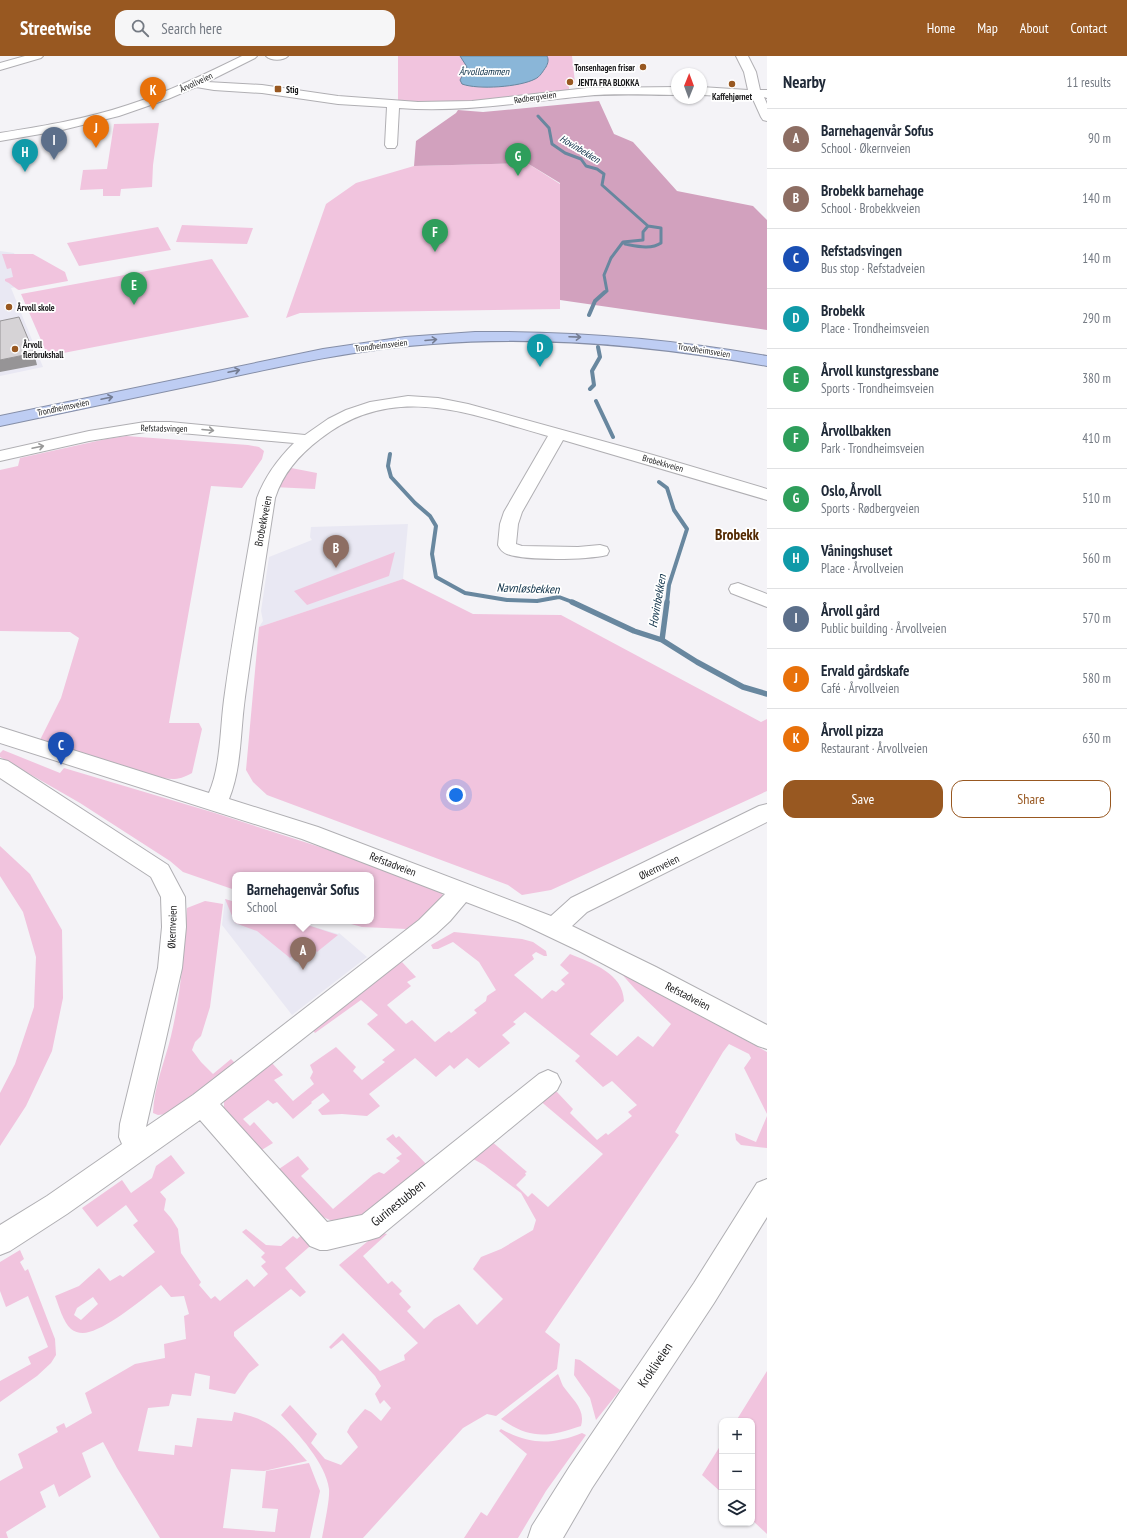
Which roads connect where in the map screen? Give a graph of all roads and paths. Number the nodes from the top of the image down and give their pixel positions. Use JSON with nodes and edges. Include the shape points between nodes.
{"nodes":[{"id":1,"x":37,"y":56,"type":"edge"},
{"id":2,"x":272,"y":56,"type":"edge"},
{"id":3,"x":282,"y":56,"type":"edge"},
{"id":4,"x":742,"y":56,"type":"edge"},
{"id":5,"x":244,"y":57,"type":"edge"},
{"id":6,"x":0,"y":67,"type":"edge"},
{"id":7,"x":194,"y":84,"type":"junction"},
{"id":8,"x":671,"y":91,"type":"edge"},
{"id":9,"x":707,"y":92,"type":"edge"},
{"id":10,"x":761,"y":93,"type":"edge"},
{"id":11,"x":393,"y":105,"type":"junction"},
{"id":12,"x":767,"y":117,"type":"edge"},
{"id":13,"x":0,"y":138,"type":"edge"},
{"id":14,"x":392,"y":145,"type":"dead end"},
{"id":15,"x":767,"y":349,"type":"edge"},
{"id":16,"x":767,"y":361,"type":"edge"},
{"id":17,"x":0,"y":408,"type":"edge"},
{"id":18,"x":0,"y":421,"type":"edge"},
{"id":19,"x":558,"y":434,"type":"junction"},
{"id":20,"x":307,"y":440,"type":"junction"},
{"id":21,"x":0,"y":456,"type":"edge"},
{"id":22,"x":767,"y":495,"type":"edge"},
{"id":23,"x":600,"y":551,"type":"dead end"},
{"id":24,"x":738,"y":589,"type":"dead end"},
{"id":25,"x":767,"y":601,"type":"edge"},
{"id":26,"x":0,"y":735,"type":"edge"},
{"id":27,"x":0,"y":767,"type":"edge"},
{"id":28,"x":216,"y":803,"type":"junction"},
{"id":29,"x":767,"y":812,"type":"edge"},
{"id":30,"x":461,"y":890,"type":"junction"},
{"id":31,"x":554,"y":928,"type":"junction"},
{"id":32,"x":767,"y":1038,"type":"edge"},
{"id":33,"x":548,"y":1082,"type":"dead end"},
{"id":34,"x":202,"y":1103,"type":"junction"},
{"id":35,"x":138,"y":1147,"type":"junction"},
{"id":36,"x":767,"y":1192,"type":"edge"},
{"id":37,"x":0,"y":1241,"type":"edge"},
{"id":38,"x":544,"y":1538,"type":"edge"}],
"edges":[{"from":1,"to":6,"type":"street"},
{"from":2,"to":3,"type":"street"},
{"from":4,"to":10,"type":"street"},
{"from":5,"to":7,"type":"street","name":"Årvollveien"},
{"from":7,"to":11,"type":"street","name":"Rødbergveien","via":[[255,88]]},
{"from":7,"to":13,"type":"street","name":"Årvollveien","via":[[105,116]]},
{"from":8,"to":11,"type":"street","name":"Rødbergveien","via":[[566,93],[458,106]]},
{"from":9,"to":10,"type":"street"},
{"from":10,"to":12,"type":"street"},
{"from":11,"to":14,"type":"street"},
{"from":15,"to":17,"type":"highway","name":"Trondheimsveien","via":[[690,336],[575,326],[422,328],[282,349]]},
{"from":18,"to":16,"type":"highway","name":"Trondheimsveien","one_way":true,"via":[[284,360],[361,347],[432,339],[538,336],[604,339],[661,344]]},
{"from":19,"to":20,"type":"street","name":"Brobekkveien","via":[[450,405],[430,401],[407,401],[384,404],[359,412],[325,428]]},
{"from":19,"to":22,"type":"street","name":"Brobekkveien"},
{"from":19,"to":23,"type":"street","via":[[513,512],[507,545],[522,552]]},
{"from":21,"to":20,"type":"street","name":"Refstadsvingen","one_way":true,"via":[[103,433],[145,427]]},
{"from":20,"to":28,"type":"street","name":"Brobekkveien","via":[[277,474],[264,504],[234,699],[226,772]]},
{"from":24,"to":25,"type":"street"},
{"from":26,"to":28,"type":"street","name":"Refstadveien"},
{"from":27,"to":35,"type":"street","name":"Økernveien","via":[[160,871],[173,897],[174,927],[170,968],[133,1124],[132,1137]]},
{"from":28,"to":30,"type":"street","name":"Refstadveien","via":[[310,833]]},
{"from":29,"to":31,"type":"street","name":"Økernveien","via":[[579,905]]},
{"from":30,"to":31,"type":"street","name":"Refstadveien"},
{"from":30,"to":34,"type":"street","via":[[435,922]]},
{"from":31,"to":32,"type":"street","name":"Refstadveien"},
{"from":33,"to":34,"type":"street","name":"Gurinestubben","via":[[369,1228],[327,1236],[320,1236]]},
{"from":34,"to":35,"type":"street"},
{"from":35,"to":37,"type":"street","via":[[57,1205]]},
{"from":36,"to":38,"type":"street","name":"Krokliveien"}]}
